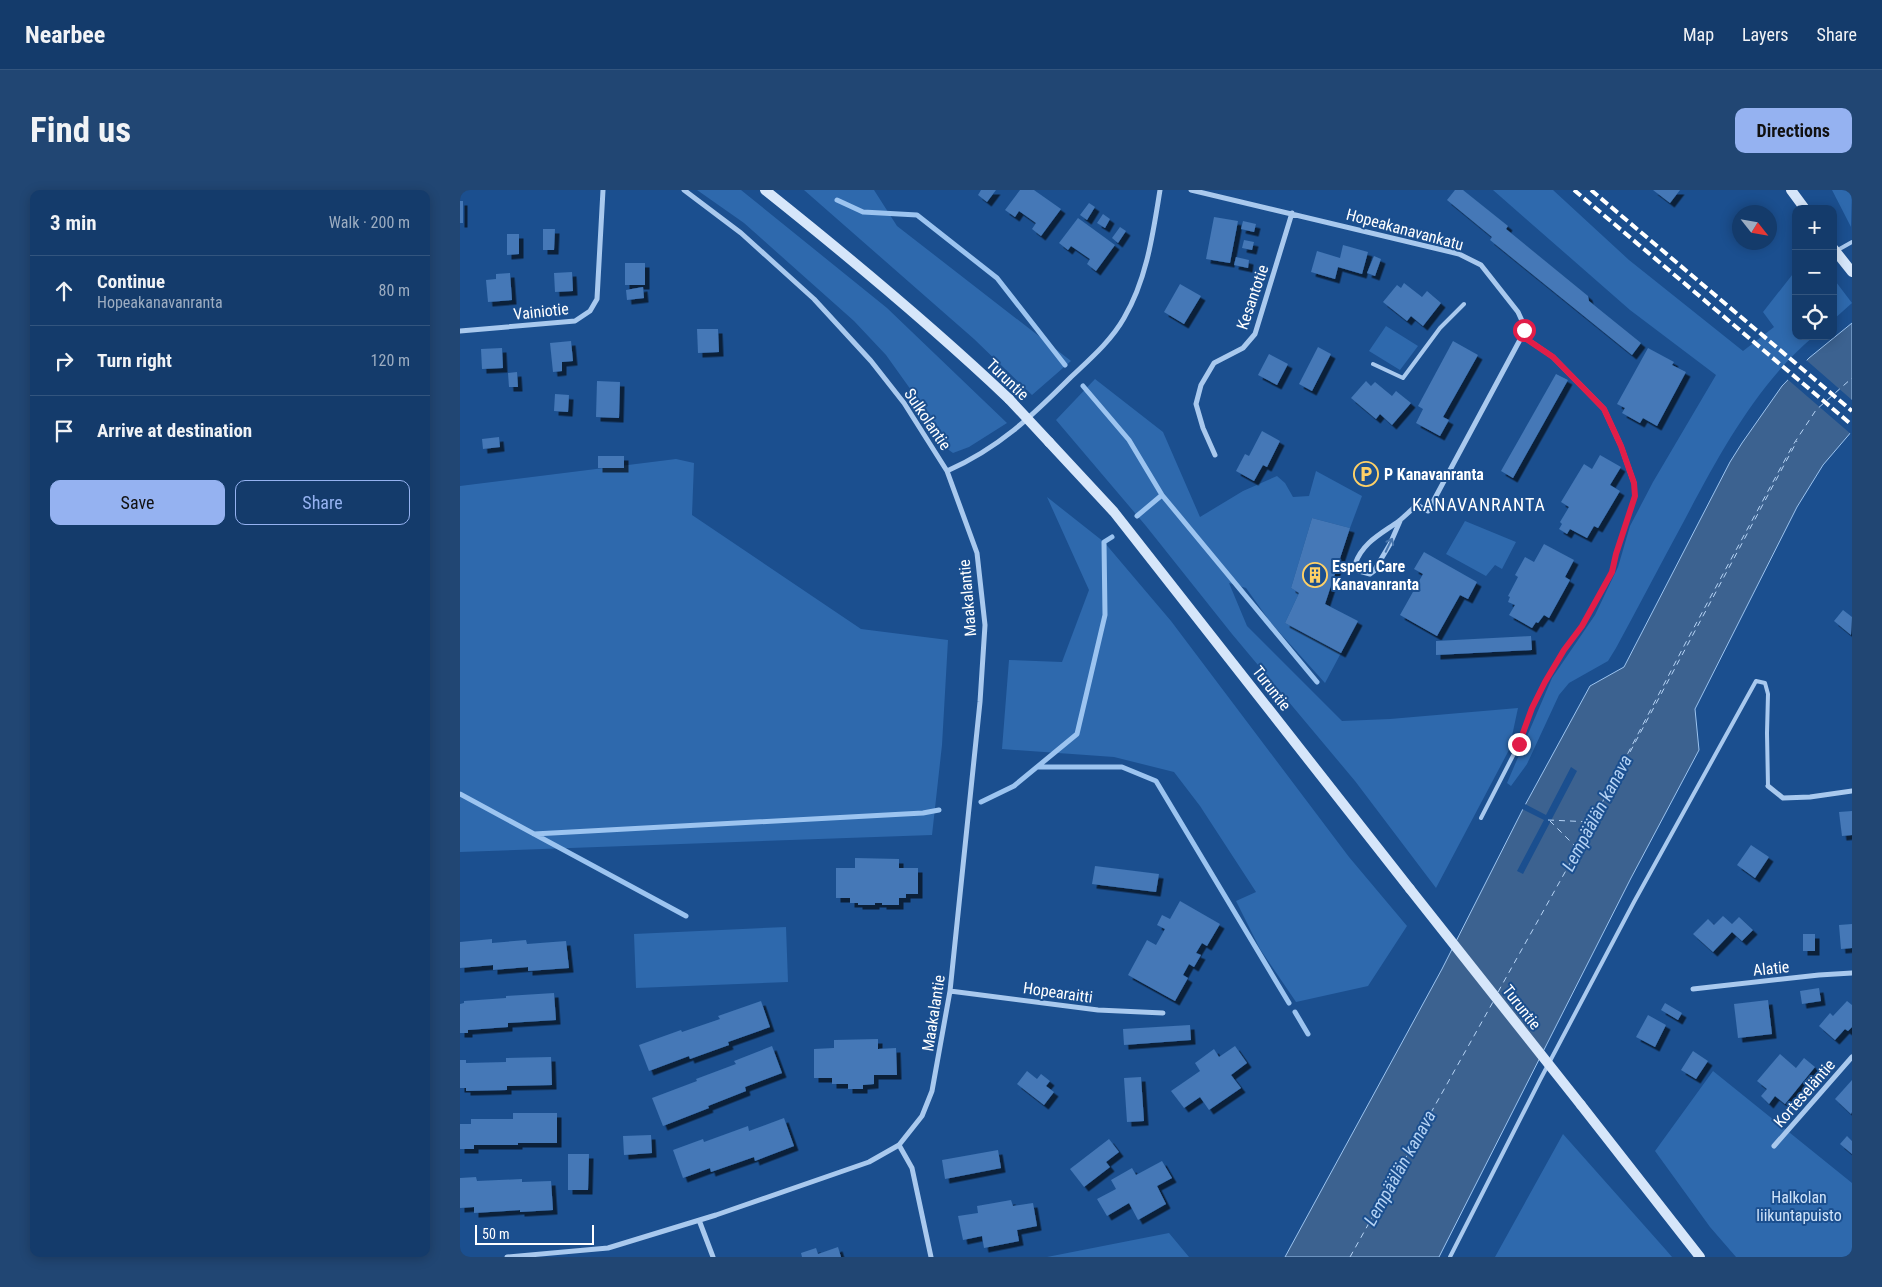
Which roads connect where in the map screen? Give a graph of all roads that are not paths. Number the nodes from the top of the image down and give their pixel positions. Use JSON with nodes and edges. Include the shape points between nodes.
{"nodes":[{"id":1,"x":603,"y":190,"type":"edge"},
{"id":2,"x":684,"y":190,"type":"edge"},
{"id":3,"x":765,"y":190,"type":"edge"},
{"id":4,"x":1160,"y":190,"type":"edge"},
{"id":5,"x":1191,"y":190,"type":"edge"},
{"id":6,"x":1791,"y":190,"type":"edge"},
{"id":7,"x":1802,"y":205,"type":"edge"},
{"id":8,"x":1292,"y":213,"type":"junction"},
{"id":9,"x":1852,"y":242,"type":"edge"},
{"id":10,"x":1837,"y":248,"type":"edge"},
{"id":11,"x":1836,"y":250,"type":"edge"},
{"id":12,"x":1852,"y":272,"type":"edge"},
{"id":13,"x":1464,"y":304,"type":"dead end"},
{"id":14,"x":460,"y":331,"type":"edge"},
{"id":15,"x":1522,"y":336,"type":"junction"},
{"id":16,"x":1373,"y":364,"type":"dead end"},
{"id":17,"x":1215,"y":455,"type":"dead end"},
{"id":18,"x":947,"y":471,"type":"junction"},
{"id":19,"x":1634,"y":483,"type":"joint"},
{"id":20,"x":1400,"y":520,"type":"junction"},
{"id":21,"x":1768,"y":786,"type":"joint"},
{"id":22,"x":1852,"y":791,"type":"edge"},
{"id":23,"x":1481,"y":818,"type":"dead end"},
{"id":24,"x":1852,"y":973,"type":"edge"},
{"id":25,"x":1692,"y":989,"type":"dead end"},
{"id":26,"x":950,"y":991,"type":"junction"},
{"id":27,"x":1163,"y":1012,"type":"dead end"},
{"id":28,"x":1852,"y":1057,"type":"edge"},
{"id":29,"x":899,"y":1144,"type":"junction"},
{"id":30,"x":1774,"y":1146,"type":"dead end"},
{"id":31,"x":699,"y":1220,"type":"junction"},
{"id":32,"x":507,"y":1257,"type":"edge"},
{"id":33,"x":713,"y":1257,"type":"edge"},
{"id":34,"x":931,"y":1257,"type":"edge"},
{"id":35,"x":1450,"y":1257,"type":"edge"},
{"id":36,"x":1700,"y":1257,"type":"edge"}],
"edges":[{"from":1,"to":14,"type":"street","name":"Vainiotie","via":[[597,299],[590,311],[575,321]]},
{"from":2,"to":18,"type":"street","name":"Sulkolantie","via":[[741,233],[814,299],[871,361],[904,403]]},
{"from":3,"to":36,"type":"main road","name":"Turuntie","bridge":true,"via":[[874,277],[955,348],[1008,399],[1114,512]]},
{"from":4,"to":18,"type":"street","name":"Sulkolantie","via":[[1152,239],[1139,286],[1125,318],[1110,340],[1002,441]]},
{"from":5,"to":8,"type":"street","name":"Hopeakanavankatu"},
{"from":6,"to":7,"type":"main road"},
{"from":8,"to":15,"type":"street","name":"Hopeakanavankatu","via":[[1459,254],[1481,265],[1518,312],[1523,323]]},
{"from":8,"to":17,"type":"street","name":"Kesantotie","via":[[1256,334],[1243,348],[1214,363],[1201,384],[1196,404]]},
{"from":9,"to":10,"type":"lane"},
{"from":11,"to":12,"type":"main road"},
{"from":13,"to":16,"type":"lane","via":[[1440,328],[1403,378]]},
{"from":15,"to":19,"type":"street","via":[[1553,357],[1604,409]]},
{"from":15,"to":20,"type":"street","via":[[1428,511],[1417,505]]},
{"from":18,"to":26,"type":"street","name":"Maakalantie","via":[[977,553],[985,625]]},
{"from":19,"to":23,"type":"lane","via":[[1635,496],[1612,572],[1545,682],[1519,744]]},
{"from":20,"to":20,"type":"street","one_way":true,"via":[[1365,546],[1355,564],[1359,571],[1370,574],[1374,571]]},
{"from":21,"to":22,"type":"street","via":[[1783,798]]},
{"from":21,"to":35,"type":"lane","via":[[1768,694],[1765,683],[1756,681],[1634,902]]},
{"from":24,"to":25,"type":"street","name":"Alatie"},
{"from":26,"to":27,"type":"street","name":"Hopearaitti","via":[[1098,1010]]},
{"from":26,"to":29,"type":"street","name":"Maakalantie","via":[[932,1091],[922,1116]]},
{"from":28,"to":30,"type":"street","name":"Korteseläntie"},
{"from":29,"to":31,"type":"street","name":"Maakalantie","via":[[869,1162]]},
{"from":29,"to":34,"type":"street","via":[[912,1168]]},
{"from":31,"to":32,"type":"street","name":"Maakalantie","via":[[608,1248]]},
{"from":31,"to":33,"type":"street"}]}
